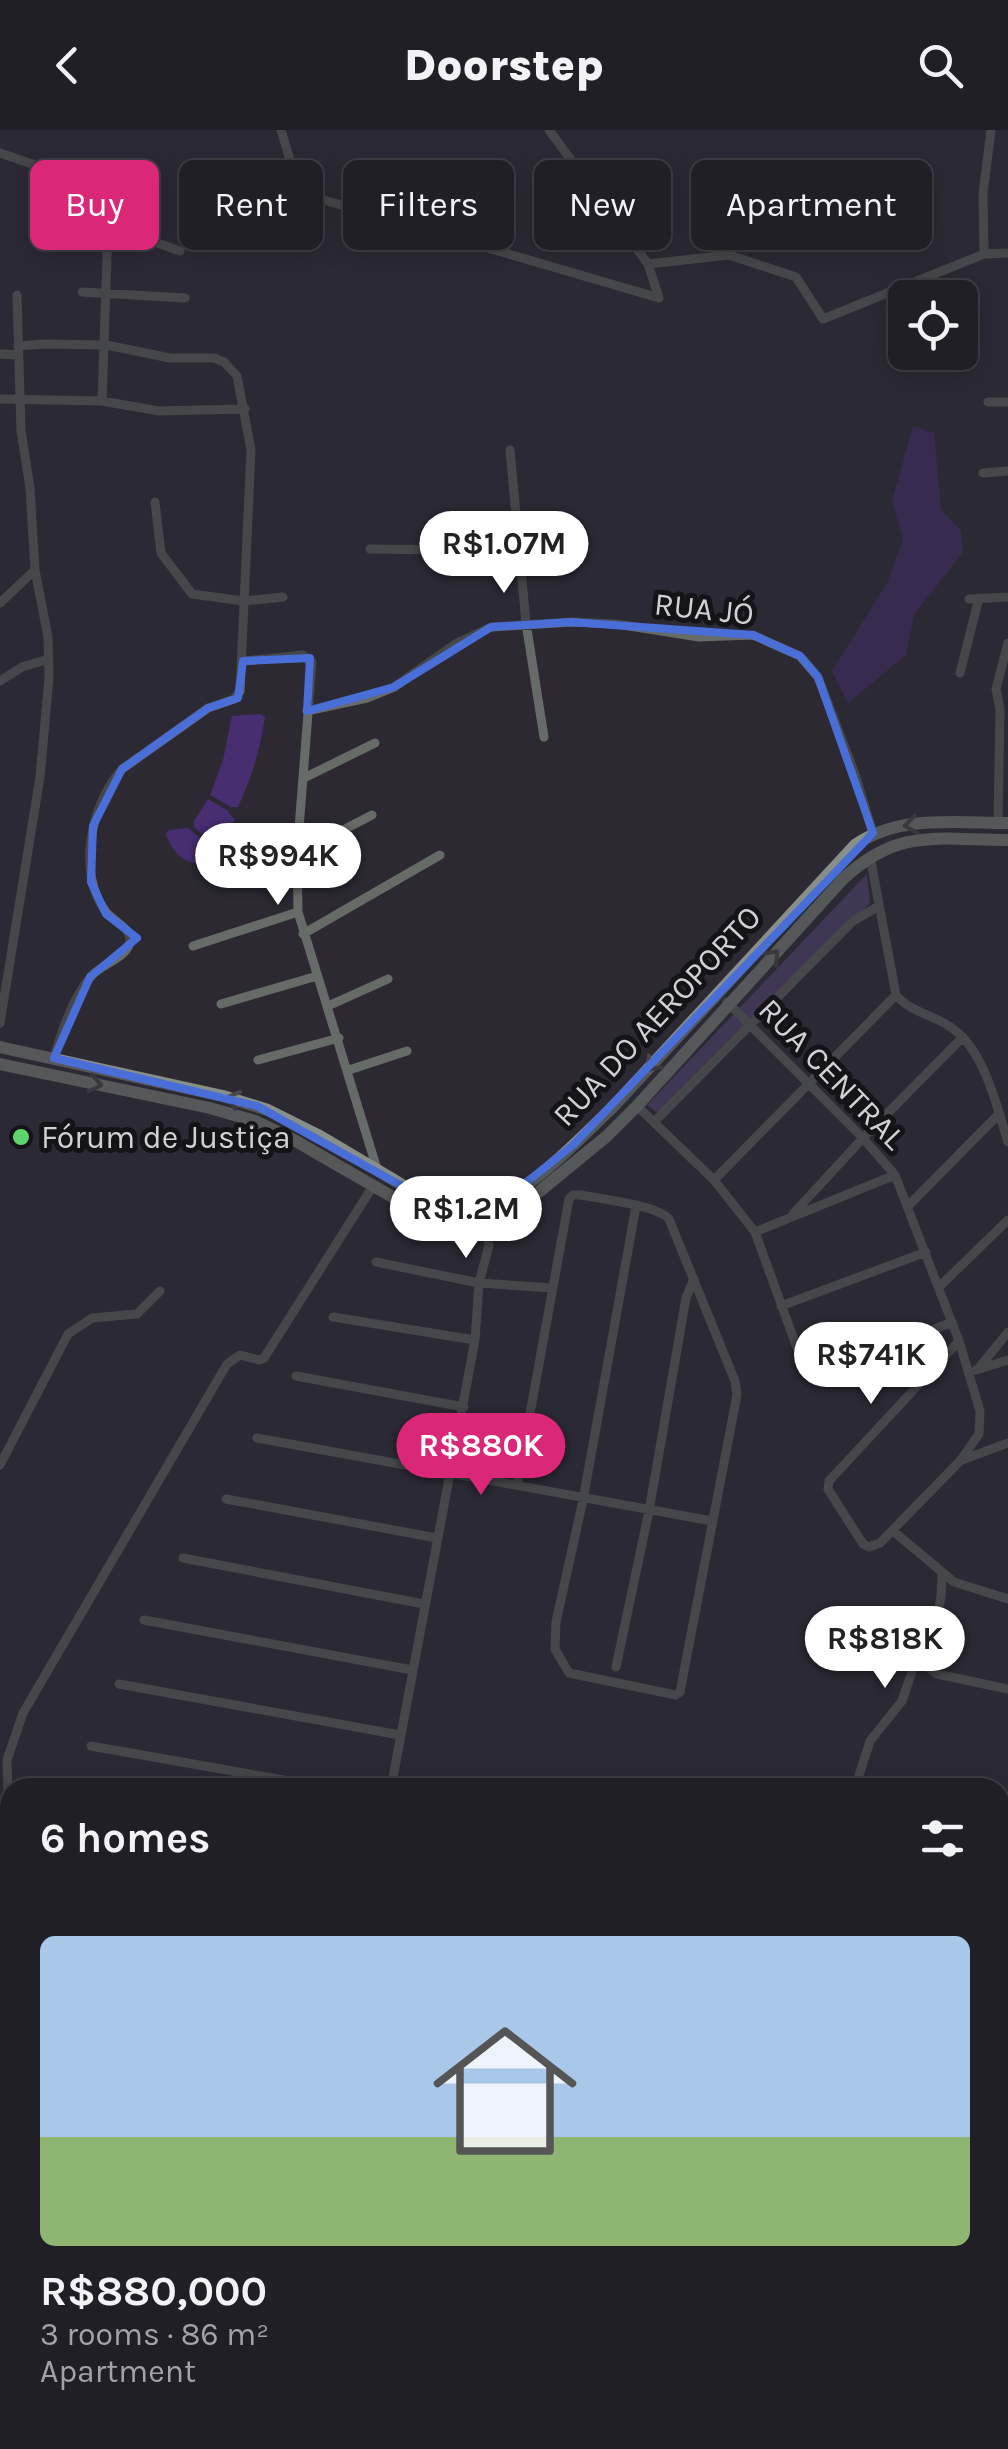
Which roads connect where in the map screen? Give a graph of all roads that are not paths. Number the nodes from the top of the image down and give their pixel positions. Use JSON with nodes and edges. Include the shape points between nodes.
{"nodes":[{"id":1,"x":282,"y":130,"type":"edge"},
{"id":2,"x":549,"y":130,"type":"edge"},
{"id":3,"x":991,"y":130,"type":"edge"},
{"id":4,"x":0,"y":154,"type":"edge"},
{"id":5,"x":30,"y":164,"type":"edge"},
{"id":6,"x":159,"y":244,"type":"edge"},
{"id":7,"x":108,"y":250,"type":"edge"},
{"id":8,"x":180,"y":252,"type":"dead end"},
{"id":9,"x":1008,"y":253,"type":"edge"},
{"id":10,"x":984,"y":254,"type":"junction"},
{"id":11,"x":648,"y":264,"type":"junction"},
{"id":12,"x":82,"y":292,"type":"dead end"},
{"id":13,"x":106,"y":294,"type":"junction"},
{"id":14,"x":17,"y":296,"type":"dead end"},
{"id":15,"x":184,"y":298,"type":"dead end"},
{"id":16,"x":106,"y":346,"type":"junction"},
{"id":17,"x":18,"y":351,"type":"junction"},
{"id":18,"x":0,"y":354,"type":"edge"},
{"id":19,"x":0,"y":399,"type":"edge"},
{"id":20,"x":19,"y":400,"type":"junction"},
{"id":21,"x":102,"y":401,"type":"junction"},
{"id":22,"x":988,"y":402,"type":"dead end"},
{"id":23,"x":1008,"y":402,"type":"edge"},
{"id":24,"x":245,"y":409,"type":"junction"},
{"id":25,"x":510,"y":450,"type":"dead end"},
{"id":26,"x":1008,"y":470,"type":"edge"},
{"id":27,"x":983,"y":474,"type":"dead end"},
{"id":28,"x":155,"y":502,"type":"dead end"},
{"id":29,"x":370,"y":549,"type":"dead end"},
{"id":30,"x":520,"y":551,"type":"junction"},
{"id":31,"x":35,"y":570,"type":"junction"},
{"id":32,"x":283,"y":597,"type":"dead end"},
{"id":33,"x":1008,"y":597,"type":"edge"},
{"id":34,"x":244,"y":601,"type":"junction"},
{"id":35,"x":0,"y":603,"type":"edge"},
{"id":36,"x":526,"y":623,"type":"junction"},
{"id":37,"x":1008,"y":643,"type":"edge"},
{"id":38,"x":49,"y":659,"type":"junction"},
{"id":39,"x":243,"y":660,"type":"junction"},
{"id":40,"x":960,"y":672,"type":"dead end"},
{"id":41,"x":0,"y":681,"type":"edge"},
{"id":42,"x":996,"y":690,"type":"junction"},
{"id":43,"x":1008,"y":691,"type":"edge"},
{"id":44,"x":307,"y":711,"type":"junction"},
{"id":45,"x":544,"y":737,"type":"dead end"},
{"id":46,"x":375,"y":743,"type":"dead end"},
{"id":47,"x":304,"y":778,"type":"junction"},
{"id":48,"x":372,"y":815,"type":"dead end"},
{"id":49,"x":1003,"y":823,"type":"edge"},
{"id":50,"x":874,"y":834,"type":"junction"},
{"id":51,"x":1008,"y":840,"type":"edge"},
{"id":52,"x":296,"y":854,"type":"junction"},
{"id":53,"x":440,"y":855,"type":"dead end"},
{"id":54,"x":870,"y":856,"type":"junction"},
{"id":55,"x":879,"y":906,"type":"junction"},
{"id":56,"x":298,"y":912,"type":"junction"},
{"id":57,"x":303,"y":934,"type":"junction"},
{"id":58,"x":193,"y":946,"type":"dead end"},
{"id":59,"x":317,"y":976,"type":"junction"},
{"id":60,"x":388,"y":980,"type":"dead end"},
{"id":61,"x":718,"y":993,"type":"junction"},
{"id":62,"x":896,"y":994,"type":"junction"},
{"id":63,"x":221,"y":1004,"type":"dead end"},
{"id":64,"x":729,"y":1004,"type":"junction"},
{"id":65,"x":328,"y":1006,"type":"junction"},
{"id":66,"x":0,"y":1024,"type":"edge"},
{"id":67,"x":750,"y":1026,"type":"junction"},
{"id":68,"x":964,"y":1037,"type":"junction"},
{"id":69,"x":339,"y":1038,"type":"junction"},
{"id":70,"x":0,"y":1046,"type":"edge"},
{"id":71,"x":407,"y":1051,"type":"dead end"},
{"id":72,"x":54,"y":1058,"type":"junction"},
{"id":73,"x":258,"y":1060,"type":"dead end"},
{"id":74,"x":0,"y":1064,"type":"edge"},
{"id":75,"x":349,"y":1070,"type":"junction"},
{"id":76,"x":806,"y":1082,"type":"junction"},
{"id":77,"x":636,"y":1106,"type":"junction"},
{"id":78,"x":999,"y":1114,"type":"junction"},
{"id":79,"x":654,"y":1122,"type":"junction"},
{"id":80,"x":318,"y":1135,"type":"junction"},
{"id":81,"x":863,"y":1138,"type":"junction"},
{"id":82,"x":1008,"y":1142,"type":"edge"},
{"id":83,"x":310,"y":1149,"type":"junction"},
{"id":84,"x":378,"y":1170,"type":"junction"},
{"id":85,"x":895,"y":1175,"type":"junction"},
{"id":86,"x":714,"y":1180,"type":"junction"},
{"id":87,"x":552,"y":1181,"type":"junction"},
{"id":88,"x":373,"y":1186,"type":"junction"},
{"id":89,"x":569,"y":1199,"type":"junction"},
{"id":90,"x":636,"y":1206,"type":"junction"},
{"id":91,"x":908,"y":1206,"type":"junction"},
{"id":92,"x":794,"y":1214,"type":"junction"},
{"id":93,"x":1008,"y":1220,"type":"edge"},
{"id":94,"x":477,"y":1224,"type":"junction"},
{"id":95,"x":755,"y":1232,"type":"junction"},
{"id":96,"x":926,"y":1252,"type":"junction"},
{"id":97,"x":376,"y":1262,"type":"dead end"},
{"id":98,"x":694,"y":1279,"type":"junction"},
{"id":99,"x":479,"y":1284,"type":"junction"},
{"id":100,"x":939,"y":1287,"type":"junction"},
{"id":101,"x":553,"y":1288,"type":"junction"},
{"id":102,"x":160,"y":1290,"type":"dead end"},
{"id":103,"x":781,"y":1306,"type":"junction"},
{"id":104,"x":333,"y":1317,"type":"dead end"},
{"id":105,"x":952,"y":1322,"type":"junction"},
{"id":106,"x":1008,"y":1332,"type":"edge"},
{"id":107,"x":475,"y":1340,"type":"junction"},
{"id":108,"x":959,"y":1341,"type":"junction"},
{"id":109,"x":1008,"y":1360,"type":"edge"},
{"id":110,"x":973,"y":1371,"type":"junction"},
{"id":111,"x":296,"y":1376,"type":"dead end"},
{"id":112,"x":464,"y":1407,"type":"junction"},
{"id":113,"x":257,"y":1438,"type":"dead end"},
{"id":114,"x":1008,"y":1443,"type":"edge"},
{"id":115,"x":960,"y":1460,"type":"junction"},
{"id":116,"x":0,"y":1465,"type":"edge"},
{"id":117,"x":452,"y":1473,"type":"junction"},
{"id":118,"x":517,"y":1485,"type":"junction"},
{"id":119,"x":226,"y":1499,"type":"dead end"},
{"id":120,"x":583,"y":1500,"type":"junction"},
{"id":121,"x":649,"y":1512,"type":"junction"},
{"id":122,"x":712,"y":1521,"type":"junction"},
{"id":123,"x":893,"y":1531,"type":"junction"},
{"id":124,"x":436,"y":1538,"type":"junction"},
{"id":125,"x":184,"y":1558,"type":"dead end"},
{"id":126,"x":942,"y":1574,"type":"junction"},
{"id":127,"x":1008,"y":1599,"type":"edge"},
{"id":128,"x":424,"y":1604,"type":"junction"},
{"id":129,"x":938,"y":1614,"type":"junction"},
{"id":130,"x":144,"y":1620,"type":"dead end"},
{"id":131,"x":616,"y":1668,"type":"dead end"},
{"id":132,"x":412,"y":1670,"type":"junction"},
{"id":133,"x":119,"y":1684,"type":"dead end"},
{"id":134,"x":1008,"y":1689,"type":"edge"},
{"id":135,"x":400,"y":1735,"type":"junction"},
{"id":136,"x":91,"y":1746,"type":"dead end"},
{"id":137,"x":8,"y":1778,"type":"edge"},
{"id":138,"x":272,"y":1778,"type":"edge"},
{"id":139,"x":393,"y":1778,"type":"edge"},
{"id":140,"x":858,"y":1778,"type":"edge"}],
"edges":[{"from":1,"to":11,"type":"street","via":[[300,193],[659,298]]},
{"from":2,"to":11,"type":"street"},
{"from":3,"to":10,"type":"street"},
{"from":4,"to":5,"type":"street"},
{"from":6,"to":8,"type":"street"},
{"from":7,"to":13,"type":"street"},
{"from":9,"to":10,"type":"street"},
{"from":10,"to":11,"type":"street","via":[[824,319],[796,277],[728,255]]},
{"from":12,"to":13,"type":"street"},
{"from":13,"to":15,"type":"street"},
{"from":13,"to":16,"type":"street"},
{"from":14,"to":17,"type":"street"},
{"from":16,"to":17,"type":"street","via":[[44,344]]},
{"from":16,"to":21,"type":"street"},
{"from":16,"to":24,"type":"street","via":[[224,362],[237,376]]},
{"from":17,"to":18,"type":"street"},
{"from":17,"to":20,"type":"street"},
{"from":19,"to":20,"type":"street"},
{"from":20,"to":21,"type":"street"},
{"from":20,"to":31,"type":"street"},
{"from":21,"to":24,"type":"street","via":[[159,411]]},
{"from":22,"to":23,"type":"street"},
{"from":24,"to":34,"type":"street","via":[[251,450]]},
{"from":25,"to":30,"type":"street"},
{"from":26,"to":27,"type":"street"},
{"from":28,"to":34,"type":"street","via":[[161,553],[192,594]]},
{"from":29,"to":30,"type":"street"},
{"from":30,"to":36,"type":"street"},
{"from":31,"to":35,"type":"street"},
{"from":31,"to":38,"type":"street"},
{"from":32,"to":34,"type":"street"},
{"from":33,"to":40,"type":"street","via":[[974,599]]},
{"from":34,"to":39,"type":"street"},
{"from":36,"to":44,"type":"street","name":"RUA JÓ","via":[[478,630],[394,687]]},
{"from":36,"to":45,"type":"street"},
{"from":36,"to":50,"type":"street","name":"RUA JÓ","via":[[754,636],[800,656],[818,676]]},
{"from":37,"to":42,"type":"street"},
{"from":38,"to":41,"type":"street"},
{"from":38,"to":66,"type":"street","via":[[40,778]]},
{"from":39,"to":44,"type":"street","via":[[310,658]]},
{"from":39,"to":72,"type":"street","via":[[234,699],[208,708],[112,779],[93,826],[91,882],[106,914],[130,938],[128,947],[90,977]]},
{"from":42,"to":43,"type":"street"},
{"from":42,"to":49,"type":"street"},
{"from":44,"to":47,"type":"street"},
{"from":46,"to":47,"type":"street"},
{"from":47,"to":52,"type":"street"},
{"from":48,"to":52,"type":"street"},
{"from":49,"to":50,"type":"main road","name":"RUA DO AEROPORTO","one_way":true,"via":[[900,824]]},
{"from":50,"to":61,"type":"main road","name":"RUA DO AEROPORTO","via":[[855,845]]},
{"from":51,"to":54,"type":"main road","name":"RUA DO AEROPORTO","via":[[918,839]]},
{"from":52,"to":56,"type":"street"},
{"from":53,"to":57,"type":"street"},
{"from":54,"to":55,"type":"street"},
{"from":64,"to":54,"type":"main road","name":"RUA DO AEROPORTO","one_way":true},
{"from":55,"to":62,"type":"street"},
{"from":55,"to":67,"type":"street","via":[[853,921]]},
{"from":56,"to":57,"type":"street"},
{"from":56,"to":58,"type":"street"},
{"from":57,"to":59,"type":"street"},
{"from":59,"to":63,"type":"street"},
{"from":59,"to":65,"type":"street"},
{"from":60,"to":65,"type":"street"},
{"from":61,"to":64,"type":"street","name":"RUA CENTRAL"},
{"from":61,"to":84,"type":"main road","name":"RUA DO AEROPORTO","one_way":true,"via":[[599,1120],[512,1194],[476,1208],[449,1208]]},
{"from":62,"to":68,"type":"street"},
{"from":62,"to":76,"type":"street"},
{"from":64,"to":67,"type":"street","name":"RUA CENTRAL"},
{"from":64,"to":77,"type":"main road","name":"RUA DO AEROPORTO"},
{"from":65,"to":69,"type":"street"},
{"from":67,"to":76,"type":"street","name":"RUA CENTRAL"},
{"from":67,"to":79,"type":"street"},
{"from":68,"to":78,"type":"street"},
{"from":68,"to":81,"type":"street"},
{"from":69,"to":73,"type":"street"},
{"from":69,"to":75,"type":"street"},
{"from":70,"to":72,"type":"main road","name":"RUA DO AEROPORTO"},
{"from":71,"to":75,"type":"street"},
{"from":80,"to":72,"type":"main road","name":"RUA DO AEROPORTO","one_way":true,"via":[[236,1099]]},
{"from":74,"to":83,"type":"main road","one_way":true,"via":[[210,1108]]},
{"from":75,"to":84,"type":"street"},
{"from":76,"to":81,"type":"street","name":"RUA CENTRAL"},
{"from":76,"to":86,"type":"street"},
{"from":77,"to":79,"type":"street"},
{"from":77,"to":87,"type":"main road","name":"RUA DO AEROPORTO"},
{"from":78,"to":82,"type":"street"},
{"from":78,"to":91,"type":"street"},
{"from":79,"to":86,"type":"street"},
{"from":80,"to":83,"type":"main road"},
{"from":80,"to":84,"type":"main road","name":"RUA DO AEROPORTO"},
{"from":81,"to":85,"type":"street","name":"RUA CENTRAL"},
{"from":81,"to":92,"type":"street"},
{"from":83,"to":88,"type":"main road"},
{"from":85,"to":91,"type":"street","name":"RUA CENTRAL"},
{"from":85,"to":92,"type":"street"},
{"from":86,"to":95,"type":"street"},
{"from":87,"to":89,"type":"street"},
{"from":87,"to":94,"type":"main road","name":"RUA DO AEROPORTO","via":[[510,1213]]},
{"from":88,"to":94,"type":"main road","via":[[429,1218]]},
{"from":88,"to":137,"type":"street","via":[[264,1358],[240,1355],[227,1364],[23,1714]]},
{"from":89,"to":90,"type":"street","via":[[582,1195]]},
{"from":89,"to":101,"type":"street"},
{"from":90,"to":98,"type":"street","via":[[669,1218]]},
{"from":90,"to":120,"type":"street"},
{"from":91,"to":96,"type":"street","name":"RUA CENTRAL"},
{"from":92,"to":95,"type":"street"},
{"from":93,"to":100,"type":"street"},
{"from":94,"to":99,"type":"street","via":[[489,1245]]},
{"from":95,"to":103,"type":"street"},
{"from":96,"to":100,"type":"street","name":"RUA CENTRAL"},
{"from":96,"to":103,"type":"street"},
{"from":97,"to":99,"type":"street"},
{"from":98,"to":121,"type":"street"},
{"from":98,"to":122,"type":"street","via":[[737,1396]]},
{"from":99,"to":101,"type":"street"},
{"from":99,"to":107,"type":"street"},
{"from":100,"to":105,"type":"street","name":"RUA CENTRAL"},
{"from":101,"to":118,"type":"street"},
{"from":102,"to":116,"type":"street","via":[[137,1314],[92,1318],[68,1334]]},
{"from":103,"to":105,"type":"street","via":[[805,1367],[818,1376]]},
{"from":104,"to":107,"type":"street"},
{"from":105,"to":108,"type":"street","name":"RUA CENTRAL"},
{"from":106,"to":110,"type":"street"},
{"from":107,"to":112,"type":"street"},
{"from":108,"to":110,"type":"street","name":"RUA CENTRAL"},
{"from":108,"to":123,"type":"street","via":[[832,1477],[828,1489],[864,1544],[874,1547]]},
{"from":109,"to":110,"type":"street"},
{"from":110,"to":115,"type":"street","name":"RUA CENTRAL","via":[[981,1423]]},
{"from":111,"to":112,"type":"street"},
{"from":112,"to":117,"type":"street"},
{"from":113,"to":117,"type":"street"},
{"from":114,"to":115,"type":"street"},
{"from":115,"to":123,"type":"street","name":"RUA CENTRAL"},
{"from":117,"to":118,"type":"street"},
{"from":117,"to":124,"type":"street"},
{"from":118,"to":120,"type":"street"},
{"from":119,"to":124,"type":"street"},
{"from":120,"to":121,"type":"street"},
{"from":120,"to":122,"type":"street","via":[[556,1622],[560,1663],[569,1673],[671,1695],[680,1692]]},
{"from":121,"to":122,"type":"street"},
{"from":121,"to":131,"type":"street"},
{"from":123,"to":126,"type":"street"},
{"from":124,"to":128,"type":"street"},
{"from":125,"to":128,"type":"street"},
{"from":126,"to":127,"type":"street"},
{"from":126,"to":129,"type":"street"},
{"from":128,"to":132,"type":"street"},
{"from":129,"to":134,"type":"street","via":[[926,1666]]},
{"from":129,"to":140,"type":"street","via":[[902,1701],[870,1742]]},
{"from":130,"to":132,"type":"street"},
{"from":132,"to":135,"type":"street"},
{"from":133,"to":135,"type":"street"},
{"from":135,"to":139,"type":"street"},
{"from":136,"to":138,"type":"street"}]}
